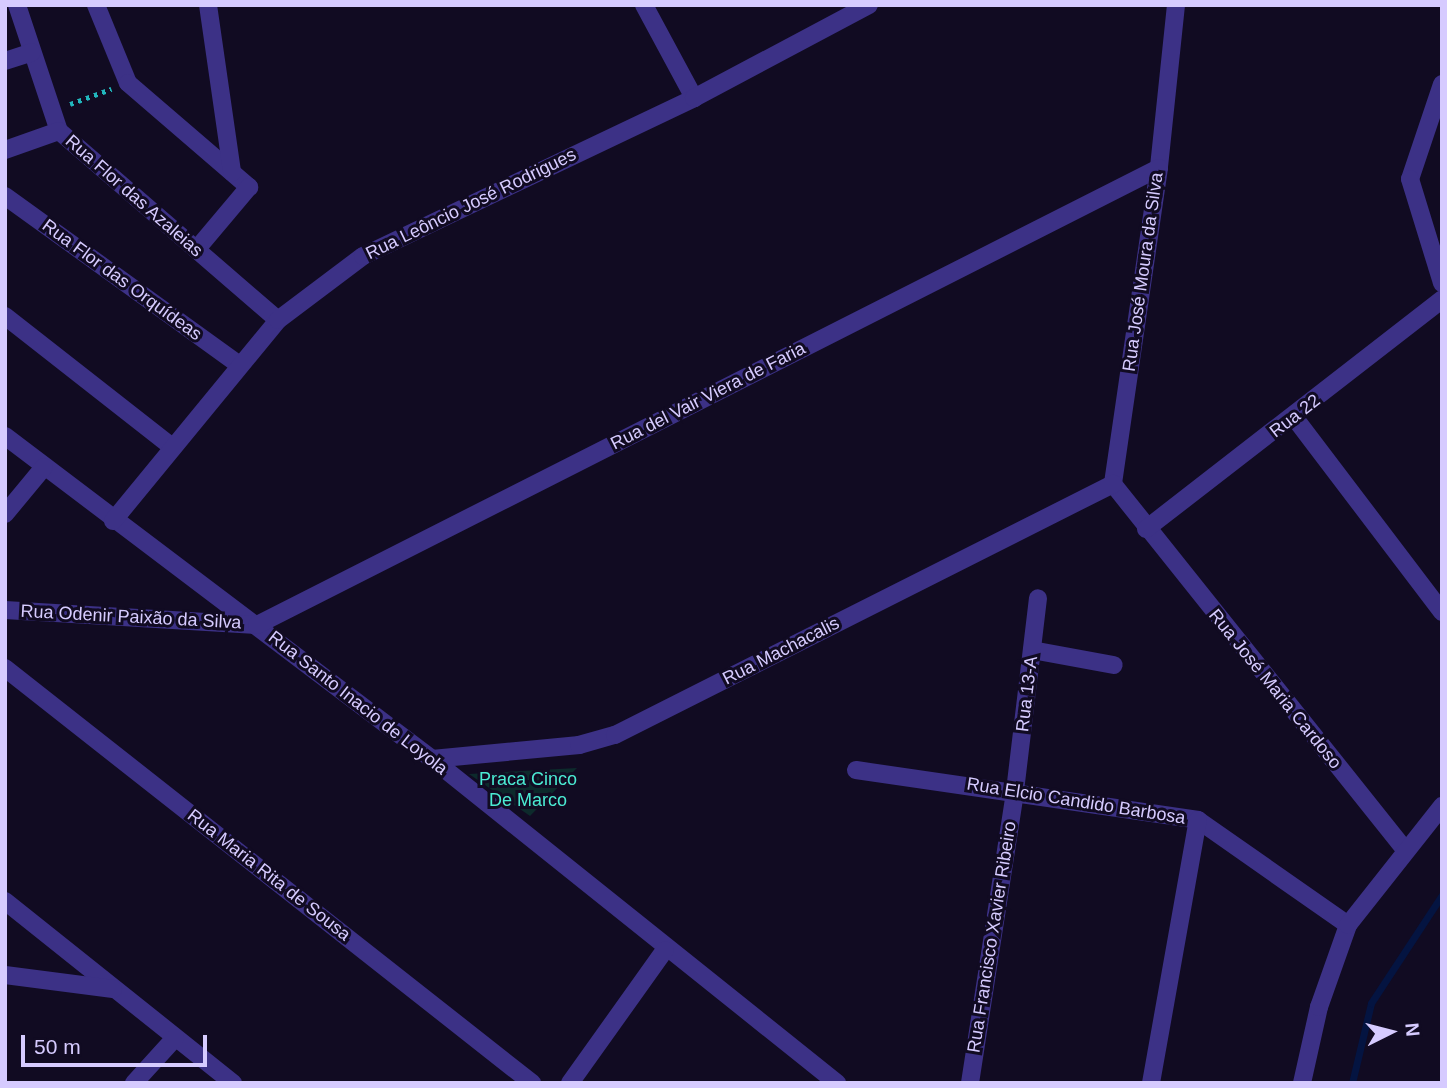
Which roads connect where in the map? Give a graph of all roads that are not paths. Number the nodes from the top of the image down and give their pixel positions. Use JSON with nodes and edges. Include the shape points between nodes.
{"nodes":[{"id":1,"x":17,"y":5,"type":"edge"},
{"id":2,"x":96,"y":5,"type":"edge"},
{"id":3,"x":208,"y":5,"type":"edge"},
{"id":4,"x":644,"y":5,"type":"edge"},
{"id":5,"x":869,"y":5,"type":"edge"},
{"id":6,"x":1175,"y":5,"type":"edge"},
{"id":7,"x":32,"y":52,"type":"junction"},
{"id":8,"x":5,"y":61,"type":"edge"},
{"id":9,"x":1442,"y":84,"type":"edge"},
{"id":10,"x":694,"y":98,"type":"junction"},
{"id":11,"x":59,"y":131,"type":"junction"},
{"id":12,"x":5,"y":150,"type":"edge"},
{"id":13,"x":1159,"y":168,"type":"junction"},
{"id":14,"x":232,"y":172,"type":"junction"},
{"id":15,"x":5,"y":196,"type":"edge"},
{"id":16,"x":196,"y":250,"type":"junction"},
{"id":17,"x":1442,"y":283,"type":"edge"},
{"id":18,"x":1442,"y":299,"type":"edge"},
{"id":19,"x":5,"y":316,"type":"edge"},
{"id":20,"x":278,"y":320,"type":"junction"},
{"id":21,"x":238,"y":364,"type":"junction"},
{"id":22,"x":1294,"y":417,"type":"junction"},
{"id":23,"x":5,"y":436,"type":"edge"},
{"id":24,"x":170,"y":446,"type":"junction"},
{"id":25,"x":44,"y":467,"type":"junction"},
{"id":26,"x":1113,"y":484,"type":"junction"},
{"id":27,"x":5,"y":514,"type":"edge"},
{"id":28,"x":113,"y":521,"type":"junction"},
{"id":29,"x":1146,"y":529,"type":"junction"},
{"id":30,"x":1038,"y":597,"type":"dead end"},
{"id":31,"x":5,"y":610,"type":"edge"},
{"id":32,"x":1442,"y":612,"type":"edge"},
{"id":33,"x":257,"y":625,"type":"junction"},
{"id":34,"x":1032,"y":650,"type":"junction"},
{"id":35,"x":1114,"y":665,"type":"dead end"},
{"id":36,"x":5,"y":668,"type":"edge"},
{"id":37,"x":432,"y":759,"type":"junction"},
{"id":38,"x":856,"y":769,"type":"dead end"},
{"id":39,"x":1015,"y":791,"type":"junction"},
{"id":40,"x":1442,"y":806,"type":"edge"},
{"id":41,"x":1198,"y":820,"type":"junction"},
{"id":42,"x":1405,"y":850,"type":"junction"},
{"id":43,"x":5,"y":901,"type":"edge"},
{"id":44,"x":1348,"y":925,"type":"junction"},
{"id":45,"x":665,"y":950,"type":"junction"},
{"id":46,"x":5,"y":975,"type":"edge"},
{"id":47,"x":113,"y":989,"type":"junction"},
{"id":48,"x":175,"y":1038,"type":"junction"},
{"id":49,"x":134,"y":1083,"type":"edge"},
{"id":50,"x":233,"y":1083,"type":"edge"},
{"id":51,"x":532,"y":1083,"type":"edge"},
{"id":52,"x":570,"y":1083,"type":"edge"},
{"id":53,"x":836,"y":1083,"type":"edge"},
{"id":54,"x":970,"y":1083,"type":"edge"},
{"id":55,"x":1151,"y":1083,"type":"edge"},
{"id":56,"x":1302,"y":1083,"type":"edge"}],
"edges":[{"from":1,"to":7,"type":"street","name":"Rua Flor das Azaleias"},
{"from":2,"to":14,"type":"street","via":[[128,83]]},
{"from":3,"to":14,"type":"street"},
{"from":4,"to":10,"type":"street"},
{"from":5,"to":10,"type":"street","name":"Rua Leôncio José Rodrigues"},
{"from":6,"to":13,"type":"street","name":"Rua José Moura da Silva"},
{"from":7,"to":8,"type":"street"},
{"from":7,"to":11,"type":"street","name":"Rua Flor das Azaleias"},
{"from":9,"to":17,"type":"street","via":[[1410,179]]},
{"from":10,"to":20,"type":"street","name":"Rua Leôncio José Rodrigues","via":[[363,256]]},
{"from":11,"to":12,"type":"street"},
{"from":11,"to":16,"type":"street","name":"Rua Flor das Azaleias"},
{"from":13,"to":26,"type":"street","name":"Rua José Moura da Silva"},
{"from":13,"to":33,"type":"street","name":"Rua del Vair Viera de Faria"},
{"from":14,"to":16,"type":"street","via":[[249,187]]},
{"from":15,"to":21,"type":"street","name":"Rua Flor das Orquídeas"},
{"from":16,"to":20,"type":"street","name":"Rua Flor das Azaleias"},
{"from":18,"to":22,"type":"street","name":"Rua 22"},
{"from":19,"to":24,"type":"street"},
{"from":20,"to":21,"type":"street","name":"Rua Leôncio José Rodrigues"},
{"from":21,"to":24,"type":"street","name":"Rua Leôncio José Rodrigues"},
{"from":22,"to":29,"type":"street","name":"Rua 22"},
{"from":22,"to":32,"type":"street"},
{"from":23,"to":25,"type":"street","name":"Rua Santo Inacio de Loyola"},
{"from":24,"to":28,"type":"street","name":"Rua Leôncio José Rodrigues"},
{"from":25,"to":27,"type":"street"},
{"from":25,"to":28,"type":"street","name":"Rua Santo Inacio de Loyola"},
{"from":26,"to":29,"type":"street"},
{"from":26,"to":37,"type":"street","name":"Rua Machacalis","via":[[615,734],[579,745]]},
{"from":28,"to":33,"type":"street","name":"Rua Santo Inacio de Loyola"},
{"from":29,"to":42,"type":"street","name":"Rua José Maria Cardoso"},
{"from":30,"to":34,"type":"street","name":"Rua 13-A"},
{"from":31,"to":33,"type":"street","name":"Rua Odenir Paixão da Silva"},
{"from":33,"to":37,"type":"street","name":"Rua Santo Inacio de Loyola"},
{"from":34,"to":35,"type":"street"},
{"from":34,"to":39,"type":"street","name":"Rua 13-A"},
{"from":36,"to":51,"type":"street","name":"Rua Maria Rita de Sousa"},
{"from":37,"to":45,"type":"street","name":"Rua Santo Inacio de Loyola"},
{"from":38,"to":39,"type":"street","name":"Rua Elcio Candido Barbosa"},
{"from":39,"to":41,"type":"street","name":"Rua Elcio Candido Barbosa"},
{"from":39,"to":54,"type":"street","name":"Rua Francisco Xavier Ribeiro"},
{"from":40,"to":42,"type":"street"},
{"from":41,"to":44,"type":"street","name":"Rua Elcio Candido Barbosa"},
{"from":41,"to":55,"type":"street"},
{"from":42,"to":44,"type":"street"},
{"from":43,"to":47,"type":"street"},
{"from":44,"to":56,"type":"street","via":[[1319,1007]]},
{"from":45,"to":52,"type":"street"},
{"from":45,"to":53,"type":"street","name":"Rua Santo Inacio de Loyola"},
{"from":46,"to":47,"type":"street"},
{"from":47,"to":48,"type":"street"},
{"from":48,"to":49,"type":"street"},
{"from":48,"to":50,"type":"street"}]}
